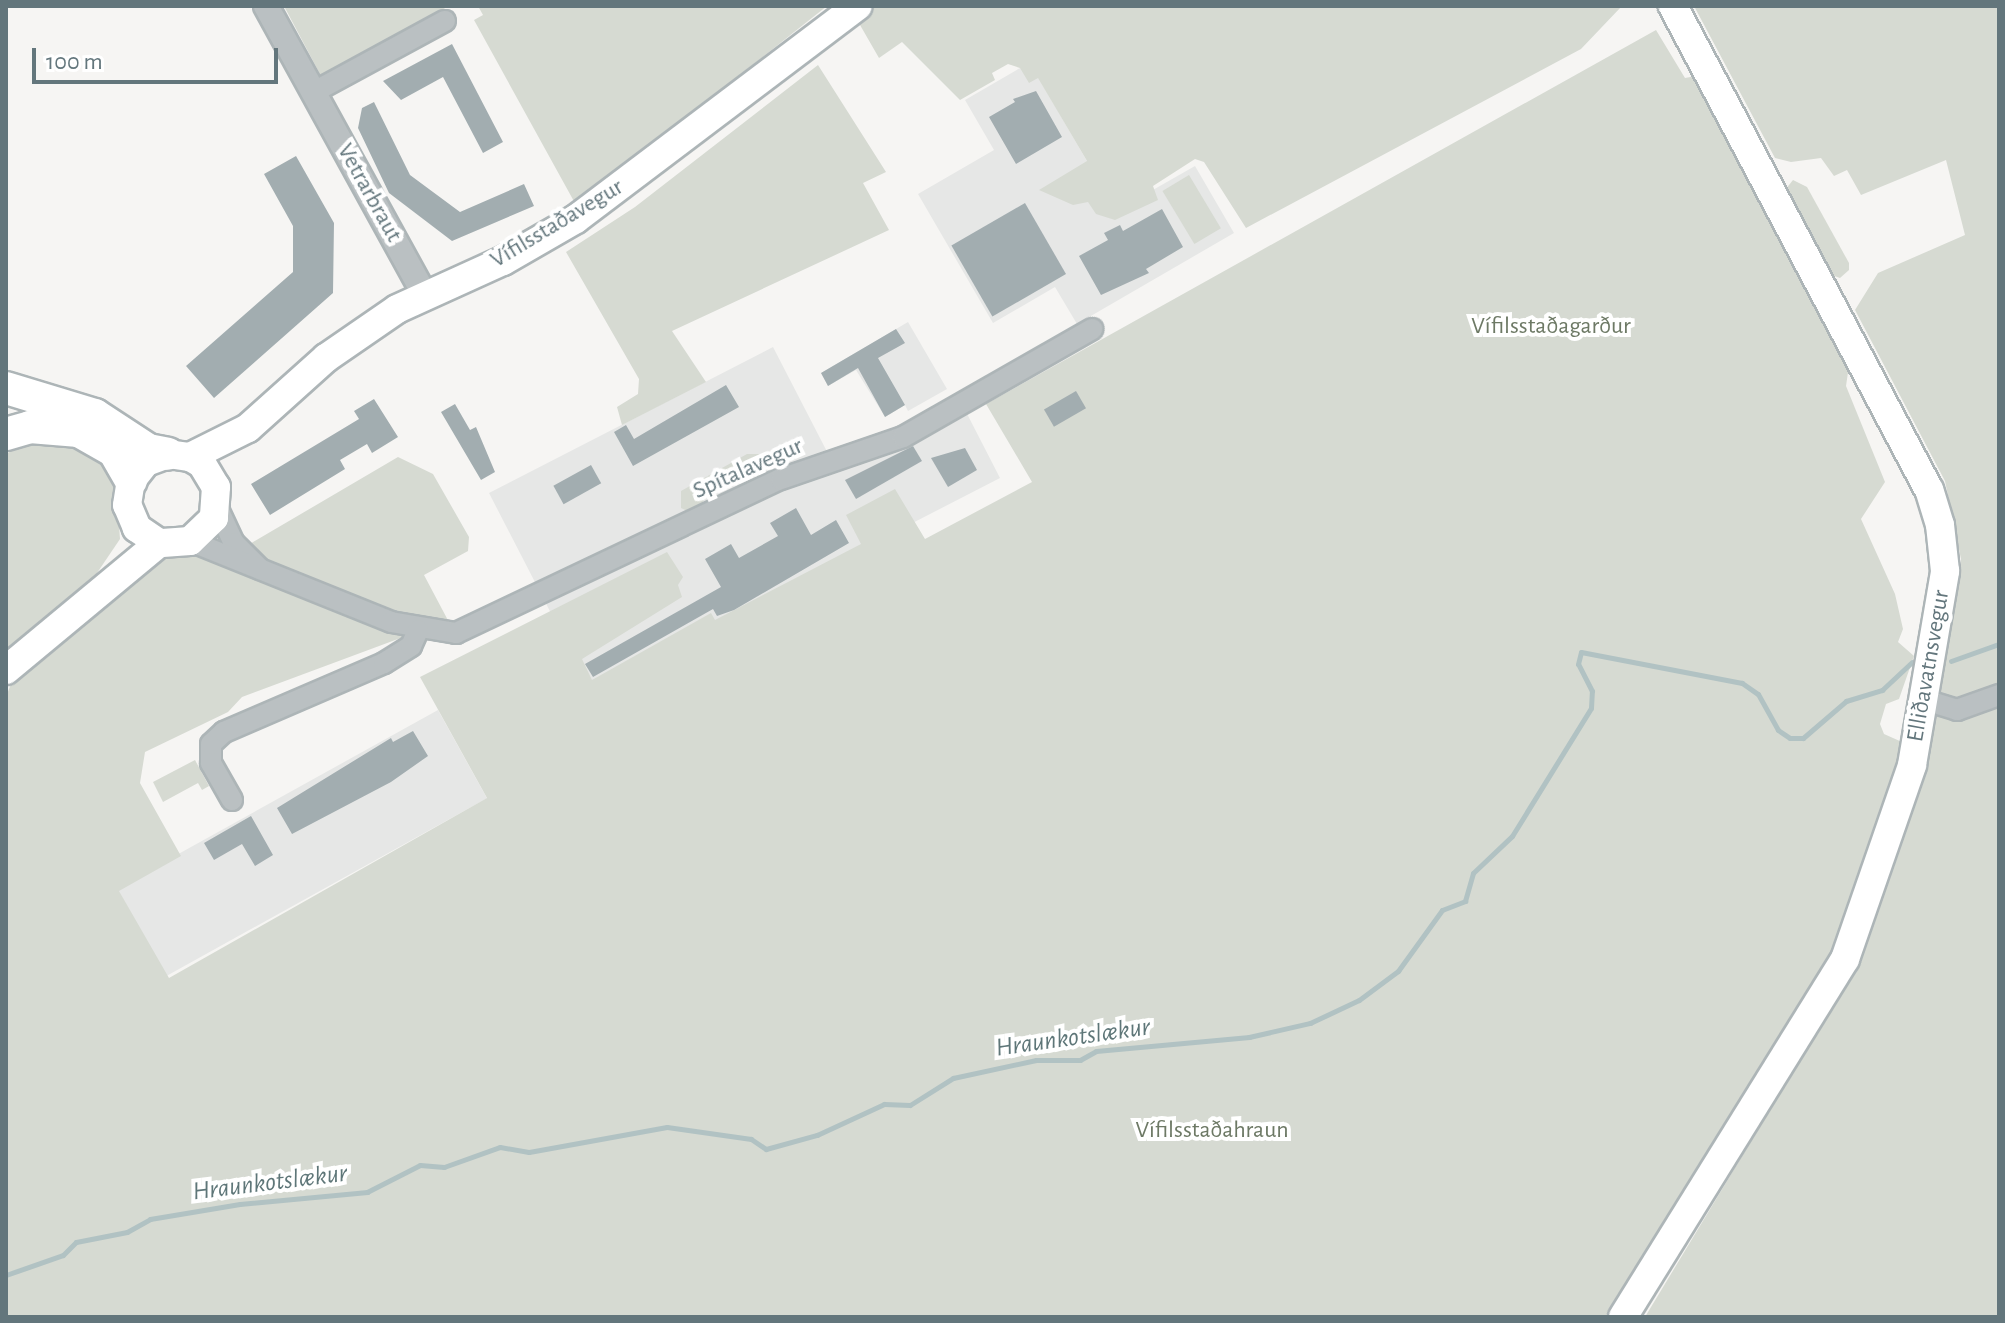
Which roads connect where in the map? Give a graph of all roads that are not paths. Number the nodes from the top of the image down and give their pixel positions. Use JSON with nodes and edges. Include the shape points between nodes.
{"nodes":[{"id":1,"x":266,"y":6,"type":"edge"},
{"id":2,"x":858,"y":6,"type":"edge"},
{"id":3,"x":1673,"y":6,"type":"edge"},
{"id":4,"x":445,"y":21,"type":"dead end"},
{"id":5,"x":314,"y":92,"type":"junction"},
{"id":6,"x":424,"y":293,"type":"junction"},
{"id":7,"x":1092,"y":329,"type":"dead end"},
{"id":8,"x":6,"y":388,"type":"edge"},
{"id":9,"x":248,"y":428,"type":"junction"},
{"id":10,"x":6,"y":434,"type":"edge"},
{"id":11,"x":179,"y":455,"type":"junction"},
{"id":12,"x":131,"y":481,"type":"junction"},
{"id":13,"x":217,"y":497,"type":"junction"},
{"id":14,"x":148,"y":536,"type":"junction"},
{"id":15,"x":190,"y":541,"type":"junction"},
{"id":16,"x":263,"y":571,"type":"junction"},
{"id":17,"x":418,"y":630,"type":"junction"},
{"id":18,"x":6,"y":670,"type":"edge"},
{"id":19,"x":1999,"y":695,"type":"edge"},
{"id":20,"x":1925,"y":700,"type":"junction"},
{"id":21,"x":232,"y":800,"type":"dead end"},
{"id":22,"x":1623,"y":1317,"type":"edge"}],
"edges":[{"from":1,"to":5,"type":"street","name":"Vetrarbraut"},
{"from":2,"to":6,"type":"main road","name":"Vífilsstaðavegur","via":[[576,219],[503,261]]},
{"from":3,"to":20,"type":"main road","name":"Elliðavatnsvegur","via":[[1936,506],[1944,590]]},
{"from":4,"to":5,"type":"street"},
{"from":5,"to":6,"type":"street","name":"Vetrarbraut"},
{"from":6,"to":9,"type":"main road","name":"Vífilsstaðavegur","via":[[326,358]]},
{"from":7,"to":17,"type":"street","name":"Spítalavegur","via":[[903,437],[781,479],[456,633]]},
{"from":8,"to":11,"type":"highway","via":[[95,415],[148,450]]},
{"from":9,"to":11,"type":"main road","name":"Vífilsstaðavegur"},
{"from":9,"to":13,"type":"main road","name":"Vífilsstaðavegur"},
{"from":10,"to":12,"type":"highway","via":[[30,427],[79,431],[114,451]]},
{"from":11,"to":12,"type":"main road","name":"Vífilsstaðavegur","via":[[146,462]]},
{"from":11,"to":13,"type":"main road","via":[[202,464]]},
{"from":12,"to":14,"type":"main road","via":[[127,505]]},
{"from":13,"to":15,"type":"main road","name":"Vífilsstaðavegur","via":[[208,527]]},
{"from":13,"to":16,"type":"street","name":"Spítalavegur","via":[[234,543]]},
{"from":14,"to":15,"type":"main road"},
{"from":14,"to":18,"type":"main road","via":[[113,578]]},
{"from":15,"to":16,"type":"street","name":"Spítalavegur"},
{"from":16,"to":17,"type":"street","name":"Spítalavegur"},
{"from":17,"to":21,"type":"street","via":[[411,646],[384,663],[224,732],[211,744],[211,763]]},
{"from":19,"to":20,"type":"street","via":[[1957,710]]},
{"from":20,"to":22,"type":"main road","name":"Elliðavatnsvegur","via":[[1900,803],[1836,978]]}]}
